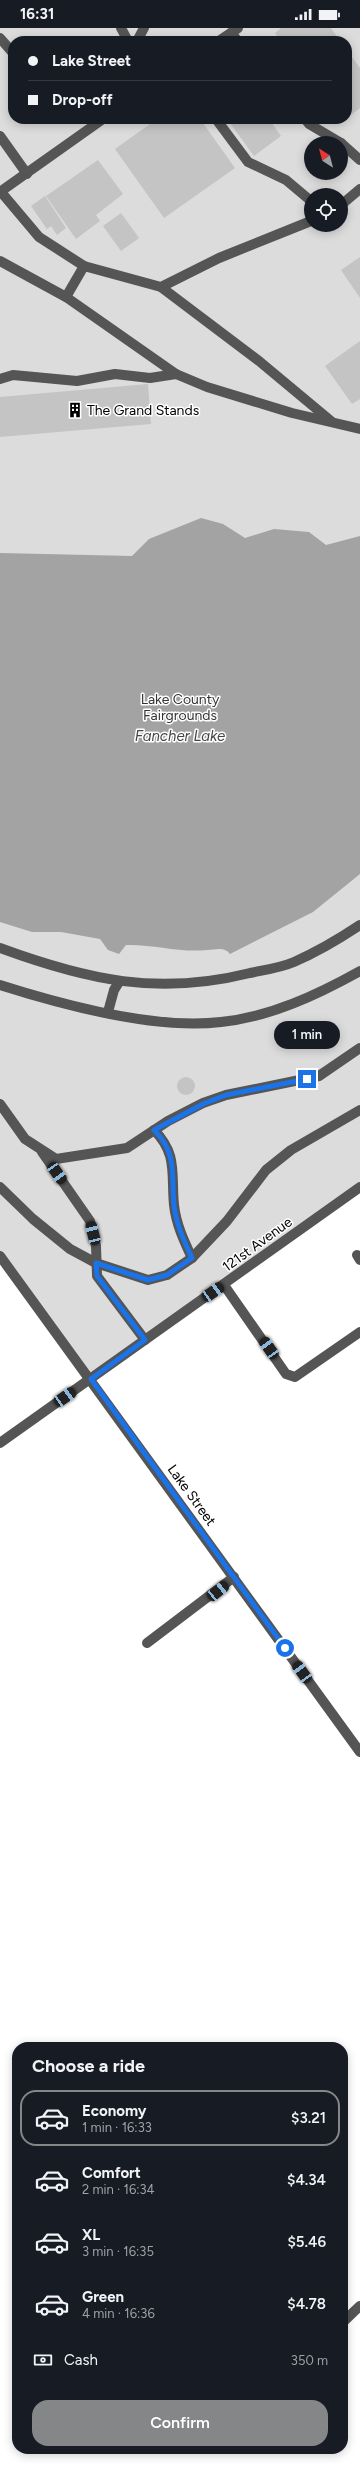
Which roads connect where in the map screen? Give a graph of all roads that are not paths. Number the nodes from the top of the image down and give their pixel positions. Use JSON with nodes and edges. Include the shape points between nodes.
{"nodes":[{"id":1,"x":0,"y":38,"type":"edge"},
{"id":2,"x":8,"y":47,"type":"edge"},
{"id":3,"x":96,"y":124,"type":"edge"},
{"id":4,"x":220,"y":124,"type":"edge"},
{"id":5,"x":309,"y":124,"type":"edge"},
{"id":6,"x":0,"y":136,"type":"edge"},
{"id":7,"x":329,"y":136,"type":"edge"},
{"id":8,"x":348,"y":149,"type":"edge"},
{"id":9,"x":360,"y":160,"type":"edge"},
{"id":10,"x":27,"y":174,"type":"junction"},
{"id":11,"x":360,"y":188,"type":"edge"},
{"id":12,"x":0,"y":192,"type":"edge"},
{"id":13,"x":304,"y":195,"type":"edge"},
{"id":14,"x":348,"y":199,"type":"edge"},
{"id":15,"x":304,"y":224,"type":"edge"},
{"id":16,"x":0,"y":261,"type":"edge"},
{"id":17,"x":84,"y":266,"type":"junction"},
{"id":18,"x":161,"y":287,"type":"junction"},
{"id":19,"x":66,"y":297,"type":"junction"},
{"id":20,"x":176,"y":374,"type":"junction"},
{"id":21,"x":0,"y":379,"type":"edge"},
{"id":22,"x":333,"y":422,"type":"junction"},
{"id":23,"x":360,"y":429,"type":"edge"},
{"id":24,"x":360,"y":925,"type":"edge"},
{"id":25,"x":0,"y":948,"type":"edge"},
{"id":26,"x":360,"y":971,"type":"edge"},
{"id":27,"x":119,"y":982,"type":"junction"},
{"id":28,"x":0,"y":985,"type":"edge"},
{"id":29,"x":108,"y":1012,"type":"junction"},
{"id":30,"x":360,"y":1048,"type":"edge"},
{"id":31,"x":0,"y":1104,"type":"edge"},
{"id":32,"x":360,"y":1110,"type":"edge"},
{"id":33,"x":154,"y":1130,"type":"junction"},
{"id":34,"x":39,"y":1148,"type":"junction"},
{"id":35,"x":0,"y":1187,"type":"edge"},
{"id":36,"x":360,"y":1187,"type":"edge"},
{"id":37,"x":0,"y":1256,"type":"edge"},
{"id":38,"x":192,"y":1258,"type":"junction"},
{"id":39,"x":96,"y":1263,"type":"junction"},
{"id":40,"x":224,"y":1285,"type":"junction"},
{"id":41,"x":360,"y":1332,"type":"edge"},
{"id":42,"x":145,"y":1340,"type":"junction"},
{"id":43,"x":91,"y":1379,"type":"junction"},
{"id":44,"x":0,"y":1443,"type":"edge"},
{"id":45,"x":234,"y":1577,"type":"junction"},
{"id":46,"x":147,"y":1643,"type":"dead end"},
{"id":47,"x":360,"y":1752,"type":"edge"},
{"id":48,"x":360,"y":2306,"type":"edge"},
{"id":49,"x":348,"y":2317,"type":"edge"}],
"edges":[{"from":1,"to":2,"type":"street"},
{"from":3,"to":10,"type":"street"},
{"from":4,"to":13,"type":"street","via":[[248,162],[286,180]]},
{"from":5,"to":7,"type":"street"},
{"from":6,"to":10,"type":"street"},
{"from":8,"to":9,"type":"street"},
{"from":10,"to":12,"type":"street"},
{"from":11,"to":14,"type":"street"},
{"from":12,"to":17,"type":"street","via":[[39,237]]},
{"from":15,"to":18,"type":"street","via":[[219,258]]},
{"from":16,"to":19,"type":"street"},
{"from":17,"to":18,"type":"street"},
{"from":17,"to":19,"type":"street"},
{"from":18,"to":22,"type":"street","via":[[259,361]]},
{"from":19,"to":20,"type":"street"},
{"from":20,"to":21,"type":"street","via":[[150,378],[115,374],[77,381],[12,375]]},
{"from":20,"to":22,"type":"street","via":[[214,389]]},
{"from":22,"to":23,"type":"street"},
{"from":24,"to":27,"type":"street","via":[[327,946],[292,963],[214,982],[175,985]]},
{"from":25,"to":27,"type":"street","via":[[40,963]]},
{"from":26,"to":29,"type":"street","via":[[298,1002],[256,1016],[222,1022],[175,1024]]},
{"from":27,"to":29,"type":"street"},
{"from":28,"to":29,"type":"street","via":[[58,1002]]},
{"from":30,"to":33,"type":"street","via":[[320,1076],[226,1095],[189,1110]]},
{"from":31,"to":34,"type":"street","via":[[25,1139]]},
{"from":32,"to":38,"type":"street","via":[[291,1150],[266,1170],[227,1221]]},
{"from":33,"to":34,"type":"street","via":[[126,1148],[56,1159]]},
{"from":33,"to":38,"type":"street","via":[[165,1141],[172,1161],[174,1205],[181,1235]]},
{"from":34,"to":39,"type":"street","via":[[90,1220],[96,1246]]},
{"from":35,"to":39,"type":"street","via":[[33,1219],[70,1249]]},
{"from":36,"to":40,"type":"street","name":"121st Avenue"},
{"from":37,"to":43,"type":"street","name":"Lake Street"},
{"from":38,"to":39,"type":"street","via":[[167,1275],[148,1280]]},
{"from":39,"to":42,"type":"street","via":[[97,1276]]},
{"from":40,"to":41,"type":"street","via":[[286,1374],[295,1377]]},
{"from":40,"to":42,"type":"street","name":"121st Avenue"},
{"from":42,"to":43,"type":"street","name":"121st Avenue"},
{"from":43,"to":44,"type":"street","name":"121st Avenue"},
{"from":43,"to":45,"type":"street","name":"Lake Street"},
{"from":45,"to":46,"type":"street"},
{"from":45,"to":47,"type":"street","name":"Lake Street"},
{"from":48,"to":49,"type":"street"}]}
